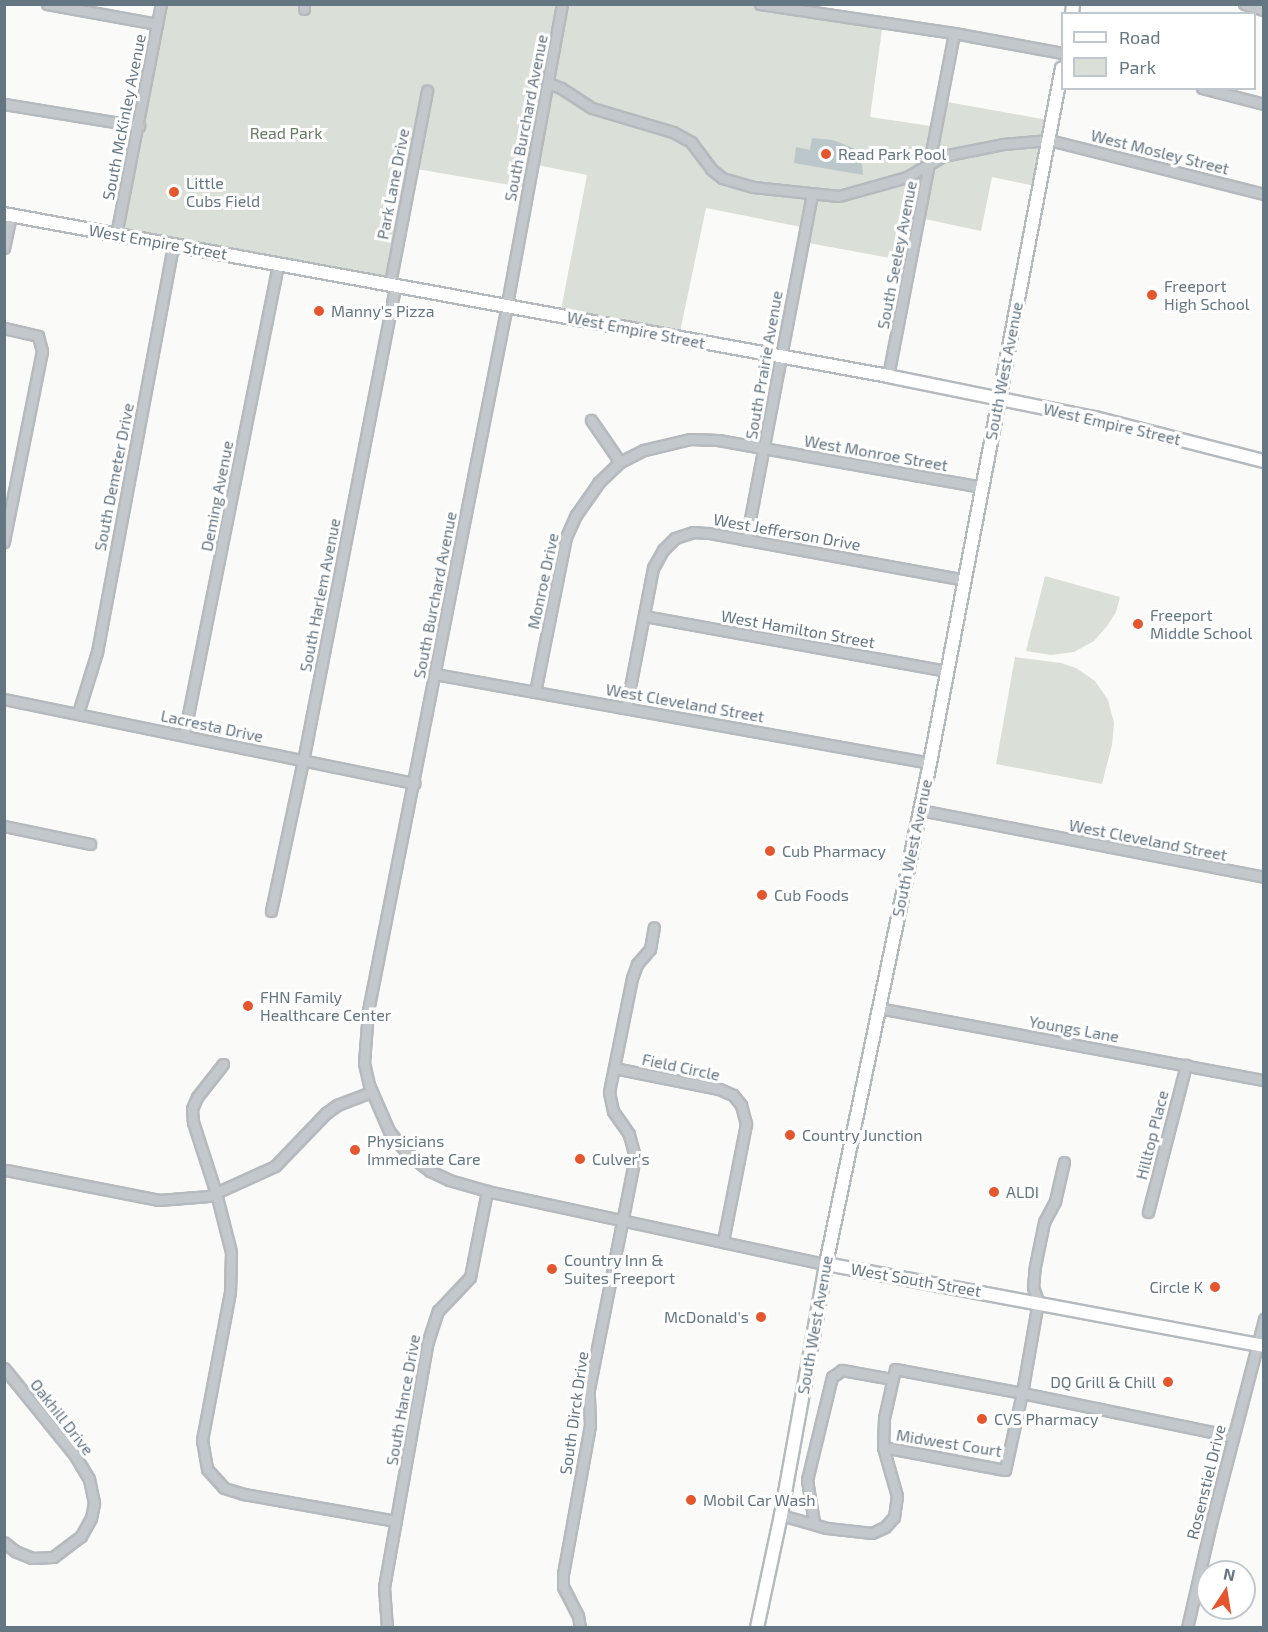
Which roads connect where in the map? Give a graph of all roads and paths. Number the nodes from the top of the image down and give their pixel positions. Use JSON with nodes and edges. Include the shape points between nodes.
{"nodes":[{"id":1,"x":47,"y":4,"type":"edge"},
{"id":2,"x":161,"y":4,"type":"edge"},
{"id":3,"x":562,"y":4,"type":"edge"},
{"id":4,"x":760,"y":4,"type":"edge"},
{"id":5,"x":1244,"y":4,"type":"edge"},
{"id":6,"x":1263,"y":10,"type":"edge"},
{"id":7,"x":157,"y":24,"type":"junction"},
{"id":8,"x":954,"y":33,"type":"junction"},
{"id":9,"x":1061,"y":53,"type":"edge"},
{"id":10,"x":1061,"y":74,"type":"edge"},
{"id":11,"x":548,"y":83,"type":"junction"},
{"id":12,"x":1210,"y":90,"type":"edge"},
{"id":13,"x":427,"y":91,"type":"dead end"},
{"id":14,"x":4,"y":104,"type":"edge"},
{"id":15,"x":1263,"y":104,"type":"edge"},
{"id":16,"x":139,"y":126,"type":"junction"},
{"id":17,"x":1049,"y":140,"type":"junction"},
{"id":18,"x":931,"y":163,"type":"junction"},
{"id":19,"x":1263,"y":194,"type":"edge"},
{"id":20,"x":813,"y":195,"type":"junction"},
{"id":21,"x":8,"y":215,"type":"edge"},
{"id":22,"x":116,"y":235,"type":"junction"},
{"id":23,"x":173,"y":245,"type":"junction"},
{"id":24,"x":4,"y":248,"type":"edge"},
{"id":25,"x":278,"y":264,"type":"junction"},
{"id":26,"x":393,"y":284,"type":"junction"},
{"id":27,"x":507,"y":305,"type":"junction"},
{"id":28,"x":4,"y":328,"type":"edge"},
{"id":29,"x":779,"y":357,"type":"junction"},
{"id":30,"x":888,"y":376,"type":"junction"},
{"id":31,"x":998,"y":398,"type":"junction"},
{"id":32,"x":591,"y":420,"type":"dead end"},
{"id":33,"x":764,"y":448,"type":"junction"},
{"id":34,"x":1263,"y":461,"type":"edge"},
{"id":35,"x":620,"y":462,"type":"junction"},
{"id":36,"x":982,"y":488,"type":"junction"},
{"id":37,"x":746,"y":540,"type":"junction"},
{"id":38,"x":4,"y":542,"type":"edge"},
{"id":39,"x":965,"y":580,"type":"junction"},
{"id":40,"x":644,"y":616,"type":"junction"},
{"id":41,"x":947,"y":671,"type":"junction"},
{"id":42,"x":435,"y":674,"type":"junction"},
{"id":43,"x":535,"y":692,"type":"junction"},
{"id":44,"x":4,"y":699,"type":"edge"},
{"id":45,"x":626,"y":708,"type":"junction"},
{"id":46,"x":78,"y":714,"type":"junction"},
{"id":47,"x":184,"y":735,"type":"junction"},
{"id":48,"x":303,"y":760,"type":"junction"},
{"id":49,"x":930,"y":763,"type":"junction"},
{"id":50,"x":414,"y":783,"type":"junction"},
{"id":51,"x":920,"y":810,"type":"junction"},
{"id":52,"x":4,"y":826,"type":"edge"},
{"id":53,"x":90,"y":844,"type":"dead end"},
{"id":54,"x":1263,"y":878,"type":"edge"},
{"id":55,"x":271,"y":912,"type":"dead end"},
{"id":56,"x":654,"y":927,"type":"dead end"},
{"id":57,"x":878,"y":1008,"type":"junction"},
{"id":58,"x":223,"y":1064,"type":"dead end"},
{"id":59,"x":1186,"y":1065,"type":"junction"},
{"id":60,"x":614,"y":1068,"type":"junction"},
{"id":61,"x":1263,"y":1080,"type":"edge"},
{"id":62,"x":371,"y":1092,"type":"junction"},
{"id":63,"x":1064,"y":1162,"type":"dead end"},
{"id":64,"x":6,"y":1170,"type":"dead end"},
{"id":65,"x":430,"y":1171,"type":"joint"},
{"id":66,"x":486,"y":1191,"type":"junction"},
{"id":67,"x":216,"y":1193,"type":"junction"},
{"id":68,"x":1148,"y":1212,"type":"dead end"},
{"id":69,"x":623,"y":1219,"type":"junction"},
{"id":70,"x":723,"y":1241,"type":"junction"},
{"id":71,"x":826,"y":1264,"type":"junction"},
{"id":72,"x":1038,"y":1301,"type":"junction"},
{"id":73,"x":1263,"y":1319,"type":"edge"},
{"id":74,"x":1260,"y":1345,"type":"edge"},
{"id":75,"x":4,"y":1368,"type":"edge"},
{"id":76,"x":892,"y":1379,"type":"junction"},
{"id":77,"x":1022,"y":1393,"type":"junction"},
{"id":78,"x":1232,"y":1436,"type":"junction"},
{"id":79,"x":883,"y":1447,"type":"junction"},
{"id":80,"x":781,"y":1515,"type":"junction"},
{"id":81,"x":396,"y":1521,"type":"junction"},
{"id":82,"x":814,"y":1522,"type":"junction"},
{"id":83,"x":4,"y":1542,"type":"edge"},
{"id":84,"x":387,"y":1628,"type":"edge"},
{"id":85,"x":580,"y":1628,"type":"edge"},
{"id":86,"x":757,"y":1628,"type":"edge"},
{"id":87,"x":1187,"y":1628,"type":"edge"}],
"edges":[{"from":1,"to":7,"type":"street"},
{"from":2,"to":7,"type":"street","name":"South McKinley Avenue"},
{"from":3,"to":11,"type":"street","name":"South Burchard Avenue"},
{"from":4,"to":8,"type":"street"},
{"from":5,"to":6,"type":"street"},
{"from":7,"to":16,"type":"street","name":"South McKinley Avenue"},
{"from":8,"to":9,"type":"street"},
{"from":8,"to":18,"type":"street","name":"South Seeley Avenue"},
{"from":10,"to":17,"type":"main road","name":"South West Avenue"},
{"from":11,"to":20,"type":"street","via":[[592,108],[673,132],[691,142],[722,178],[753,187]]},
{"from":11,"to":27,"type":"street","name":"South Burchard Avenue"},
{"from":12,"to":15,"type":"street"},
{"from":13,"to":26,"type":"street","name":"Park Lane Drive"},
{"from":14,"to":16,"type":"street"},
{"from":16,"to":22,"type":"street","name":"South McKinley Avenue"},
{"from":17,"to":18,"type":"street","via":[[1003,144],[943,156]]},
{"from":17,"to":19,"type":"street","name":"West Mosley Street"},
{"from":17,"to":31,"type":"main road","name":"South West Avenue"},
{"from":18,"to":20,"type":"street","via":[[907,177],[871,189],[839,196]]},
{"from":18,"to":30,"type":"street","name":"South Seeley Avenue"},
{"from":20,"to":29,"type":"street","name":"South Prairie Avenue"},
{"from":21,"to":22,"type":"main road","name":"West Empire Street"},
{"from":21,"to":24,"type":"street"},
{"from":22,"to":23,"type":"main road","name":"West Empire Street"},
{"from":23,"to":25,"type":"main road","name":"West Empire Street"},
{"from":23,"to":46,"type":"street","name":"South Demeter Drive","via":[[97,652]]},
{"from":25,"to":26,"type":"main road","name":"West Empire Street"},
{"from":25,"to":47,"type":"street","name":"Deming Avenue"},
{"from":26,"to":27,"type":"main road","name":"West Empire Street"},
{"from":26,"to":48,"type":"street","name":"South Harlem Avenue"},
{"from":27,"to":29,"type":"main road","name":"West Empire Street"},
{"from":27,"to":42,"type":"street","name":"South Burchard Avenue"},
{"from":28,"to":38,"type":"street","via":[[38,336],[42,351]]},
{"from":29,"to":30,"type":"main road","name":"West Empire Street"},
{"from":29,"to":33,"type":"street","name":"South Prairie Avenue"},
{"from":30,"to":31,"type":"main road","name":"West Empire Street"},
{"from":31,"to":34,"type":"main road","name":"West Empire Street"},
{"from":31,"to":36,"type":"main road","name":"South West Avenue"},
{"from":32,"to":35,"type":"street"},
{"from":33,"to":35,"type":"street","name":"Monroe Drive","via":[[690,439],[664,443]]},
{"from":33,"to":36,"type":"street","name":"West Monroe Street"},
{"from":33,"to":37,"type":"street","name":"South Prairie Avenue"},
{"from":35,"to":43,"type":"street","name":"Monroe Drive","via":[[586,496],[566,537]]},
{"from":36,"to":39,"type":"main road","name":"South West Avenue"},
{"from":37,"to":39,"type":"street","name":"West Jefferson Drive"},
{"from":37,"to":40,"type":"street","name":"West Jefferson Drive","via":[[693,532],[675,538],[653,568]]},
{"from":39,"to":41,"type":"main road","name":"South West Avenue"},
{"from":40,"to":41,"type":"street","name":"West Hamilton Street"},
{"from":40,"to":45,"type":"street","name":"West Jefferson Drive"},
{"from":41,"to":49,"type":"main road","name":"South West Avenue"},
{"from":42,"to":43,"type":"street","name":"West Cleveland Street"},
{"from":42,"to":50,"type":"street","name":"South Burchard Avenue"},
{"from":43,"to":45,"type":"street","name":"West Cleveland Street"},
{"from":44,"to":46,"type":"street","name":"Lacresta Drive"},
{"from":45,"to":49,"type":"street","name":"West Cleveland Street"},
{"from":46,"to":47,"type":"street","name":"Lacresta Drive"},
{"from":47,"to":48,"type":"street","name":"Lacresta Drive"},
{"from":48,"to":50,"type":"street","name":"Lacresta Drive"},
{"from":48,"to":55,"type":"street","name":"South Harlem Avenue"},
{"from":49,"to":51,"type":"main road","name":"South West Avenue"},
{"from":50,"to":62,"type":"street","name":"South Burchard Avenue","via":[[364,1037],[364,1063]]},
{"from":51,"to":54,"type":"street","name":"West Cleveland Street"},
{"from":51,"to":57,"type":"main road","name":"South West Avenue"},
{"from":52,"to":53,"type":"street"},
{"from":56,"to":60,"type":"street","name":"South Dirck Drive","via":[[650,949],[637,964],[632,978]]},
{"from":57,"to":59,"type":"street","name":"Youngs Lane"},
{"from":57,"to":71,"type":"main road","name":"South West Avenue"},
{"from":58,"to":67,"type":"street","via":[[192,1109]]},
{"from":59,"to":61,"type":"street","name":"Youngs Lane"},
{"from":59,"to":68,"type":"street","name":"Hilltop Place"},
{"from":60,"to":69,"type":"street","name":"South Dirck Drive","via":[[609,1092],[634,1157]]},
{"from":60,"to":70,"type":"street","name":"Field Circle","via":[[718,1089],[733,1095],[746,1114]]},
{"from":62,"to":65,"type":"street","name":"South Burchard Avenue","via":[[389,1131],[407,1153]]},
{"from":62,"to":67,"type":"street","via":[[332,1109],[275,1166]]},
{"from":63,"to":72,"type":"street","name":"Midwest Court","via":[[1055,1201],[1044,1222],[1035,1266],[1033,1287]]},
{"from":64,"to":67,"type":"street","via":[[159,1200],[184,1200]]},
{"from":65,"to":66,"type":"street","name":"West South Street"},
{"from":66,"to":69,"type":"street","name":"West South Street"},
{"from":66,"to":81,"type":"street","name":"South Hance Drive","via":[[470,1277],[434,1320]]},
{"from":67,"to":81,"type":"street","via":[[231,1252],[231,1275],[202,1440],[207,1469],[225,1488],[244,1494]]},
{"from":69,"to":70,"type":"street","name":"West South Street"},
{"from":69,"to":85,"type":"street","name":"South Dirck Drive","via":[[589,1389],[590,1426],[563,1574],[563,1587]]},
{"from":70,"to":71,"type":"street","name":"West South Street"},
{"from":71,"to":72,"type":"main road","name":"West South Street"},
{"from":71,"to":80,"type":"main road","name":"South West Avenue"},
{"from":72,"to":74,"type":"main road","name":"West South Street"},
{"from":72,"to":77,"type":"street","name":"Midwest Court"},
{"from":73,"to":74,"type":"street","name":"Rosenstiel Drive"},
{"from":74,"to":78,"type":"street","name":"Rosenstiel Drive"},
{"from":75,"to":83,"type":"street","name":"Oakhill Drive","via":[[74,1454],[89,1479],[94,1503],[81,1536],[53,1557],[32,1558]]},
{"from":76,"to":77,"type":"street","via":[[895,1369]]},
{"from":76,"to":79,"type":"street","name":"Midwest Court"},
{"from":76,"to":82,"type":"street","via":[[842,1370],[832,1377],[807,1480]]},
{"from":77,"to":78,"type":"street"},
{"from":77,"to":79,"type":"street","name":"Midwest Court","via":[[1005,1470]]},
{"from":78,"to":87,"type":"street","name":"Rosenstiel Drive"},
{"from":79,"to":82,"type":"street","name":"Midwest Court","via":[[897,1496],[894,1517],[885,1527],[872,1533],[827,1528]]},
{"from":80,"to":82,"type":"street","name":"Midwest Court"},
{"from":80,"to":86,"type":"main road","name":"South West Avenue"},
{"from":81,"to":84,"type":"street","name":"South Hance Drive","via":[[384,1587]]}]}
